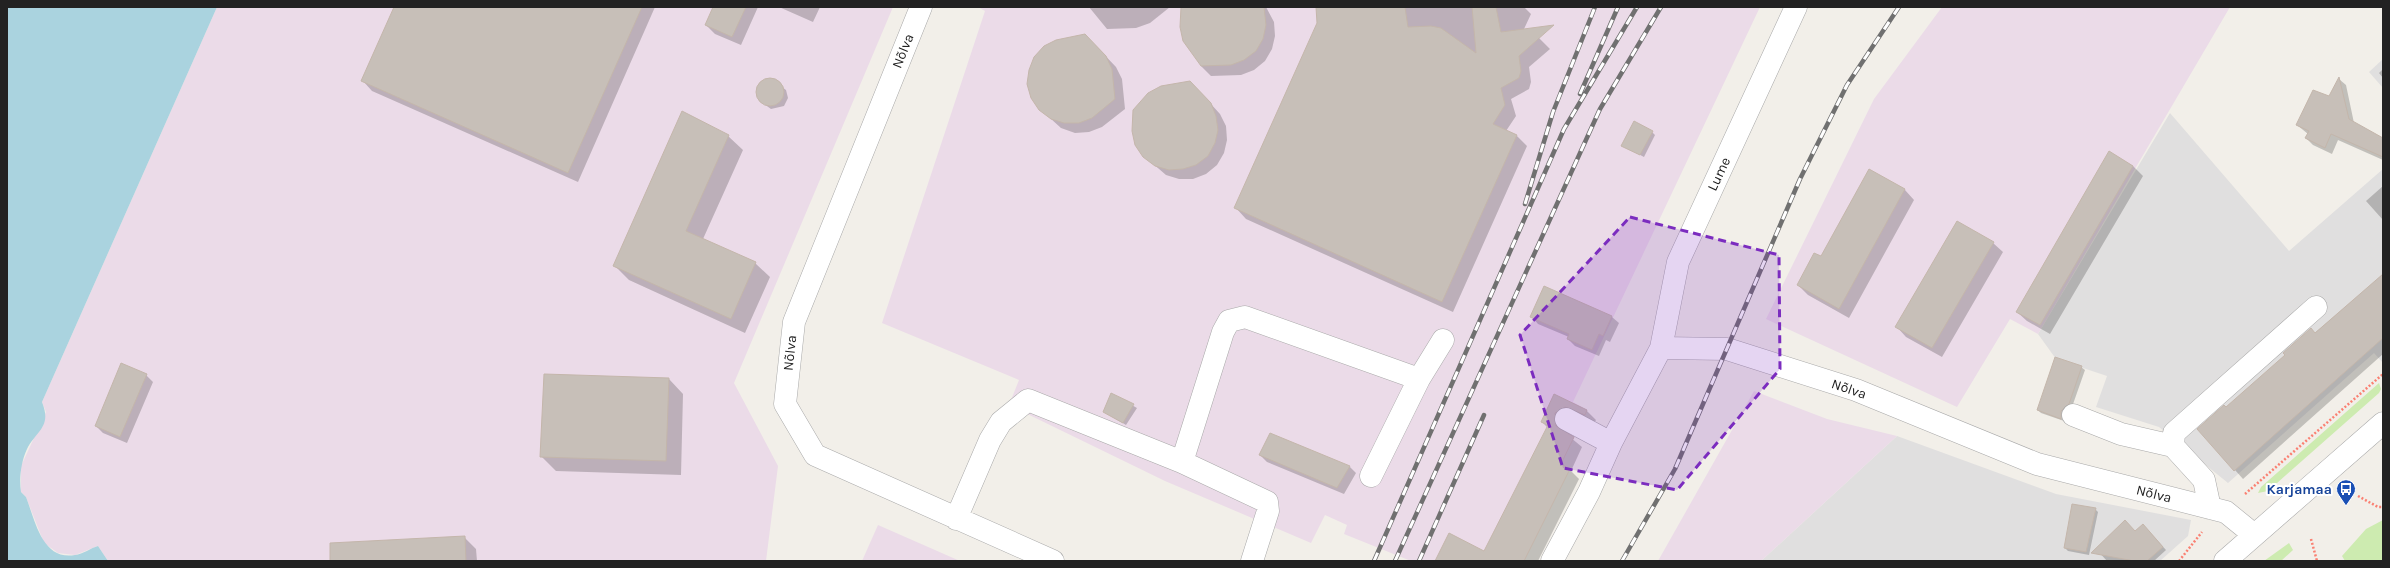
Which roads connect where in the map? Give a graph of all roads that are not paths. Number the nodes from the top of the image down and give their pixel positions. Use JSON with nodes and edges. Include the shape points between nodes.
{"nodes":[{"id":1,"x":921,"y":7,"type":"edge"},
{"id":2,"x":1796,"y":7,"type":"edge"},
{"id":3,"x":2316,"y":307,"type":"dead end"},
{"id":4,"x":1443,"y":340,"type":"dead end"},
{"id":5,"x":1661,"y":348,"type":"junction"},
{"id":6,"x":1419,"y":380,"type":"junction"},
{"id":7,"x":2073,"y":415,"type":"dead end"},
{"id":8,"x":1566,"y":419,"type":"dead end"},
{"id":9,"x":2383,"y":423,"type":"edge"},
{"id":10,"x":1611,"y":443,"type":"junction"},
{"id":11,"x":2173,"y":446,"type":"junction"},
{"id":12,"x":1182,"y":462,"type":"junction"},
{"id":13,"x":1371,"y":476,"type":"dead end"},
{"id":14,"x":2218,"y":510,"type":"junction"},
{"id":15,"x":956,"y":519,"type":"junction"},
{"id":16,"x":2253,"y":534,"type":"junction"},
{"id":17,"x":1053,"y":561,"type":"edge"},
{"id":18,"x":1252,"y":561,"type":"edge"},
{"id":19,"x":1552,"y":561,"type":"edge"},
{"id":20,"x":2225,"y":561,"type":"edge"}],
"edges":[{"from":1,"to":15,"type":"street","name":"Nõlva","via":[[794,322],[785,404],[815,455]]},
{"from":2,"to":5,"type":"street","name":"Lume","via":[[1678,262]]},
{"from":3,"to":11,"type":"street","via":[[2174,433]]},
{"from":4,"to":6,"type":"street"},
{"from":5,"to":10,"type":"street"},
{"from":5,"to":14,"type":"street","name":"Nõlva","via":[[1727,349],[1856,390],[2037,464]]},
{"from":6,"to":12,"type":"street","via":[[1245,317],[1229,321],[1223,332]]},
{"from":6,"to":13,"type":"street"},
{"from":7,"to":11,"type":"street","via":[[2121,434]]},
{"from":8,"to":10,"type":"street"},
{"from":9,"to":16,"type":"street"},
{"from":10,"to":19,"type":"street","via":[[1589,492]]},
{"from":11,"to":14,"type":"street","via":[[2204,480]]},
{"from":12,"to":15,"type":"street","via":[[1028,400],[1001,422],[990,440]]},
{"from":12,"to":18,"type":"street","via":[[1267,502],[1268,511]]},
{"from":14,"to":16,"type":"street","name":"Nõlva"},
{"from":15,"to":17,"type":"street","name":"Nõlva"},
{"from":16,"to":20,"type":"street"}]}
